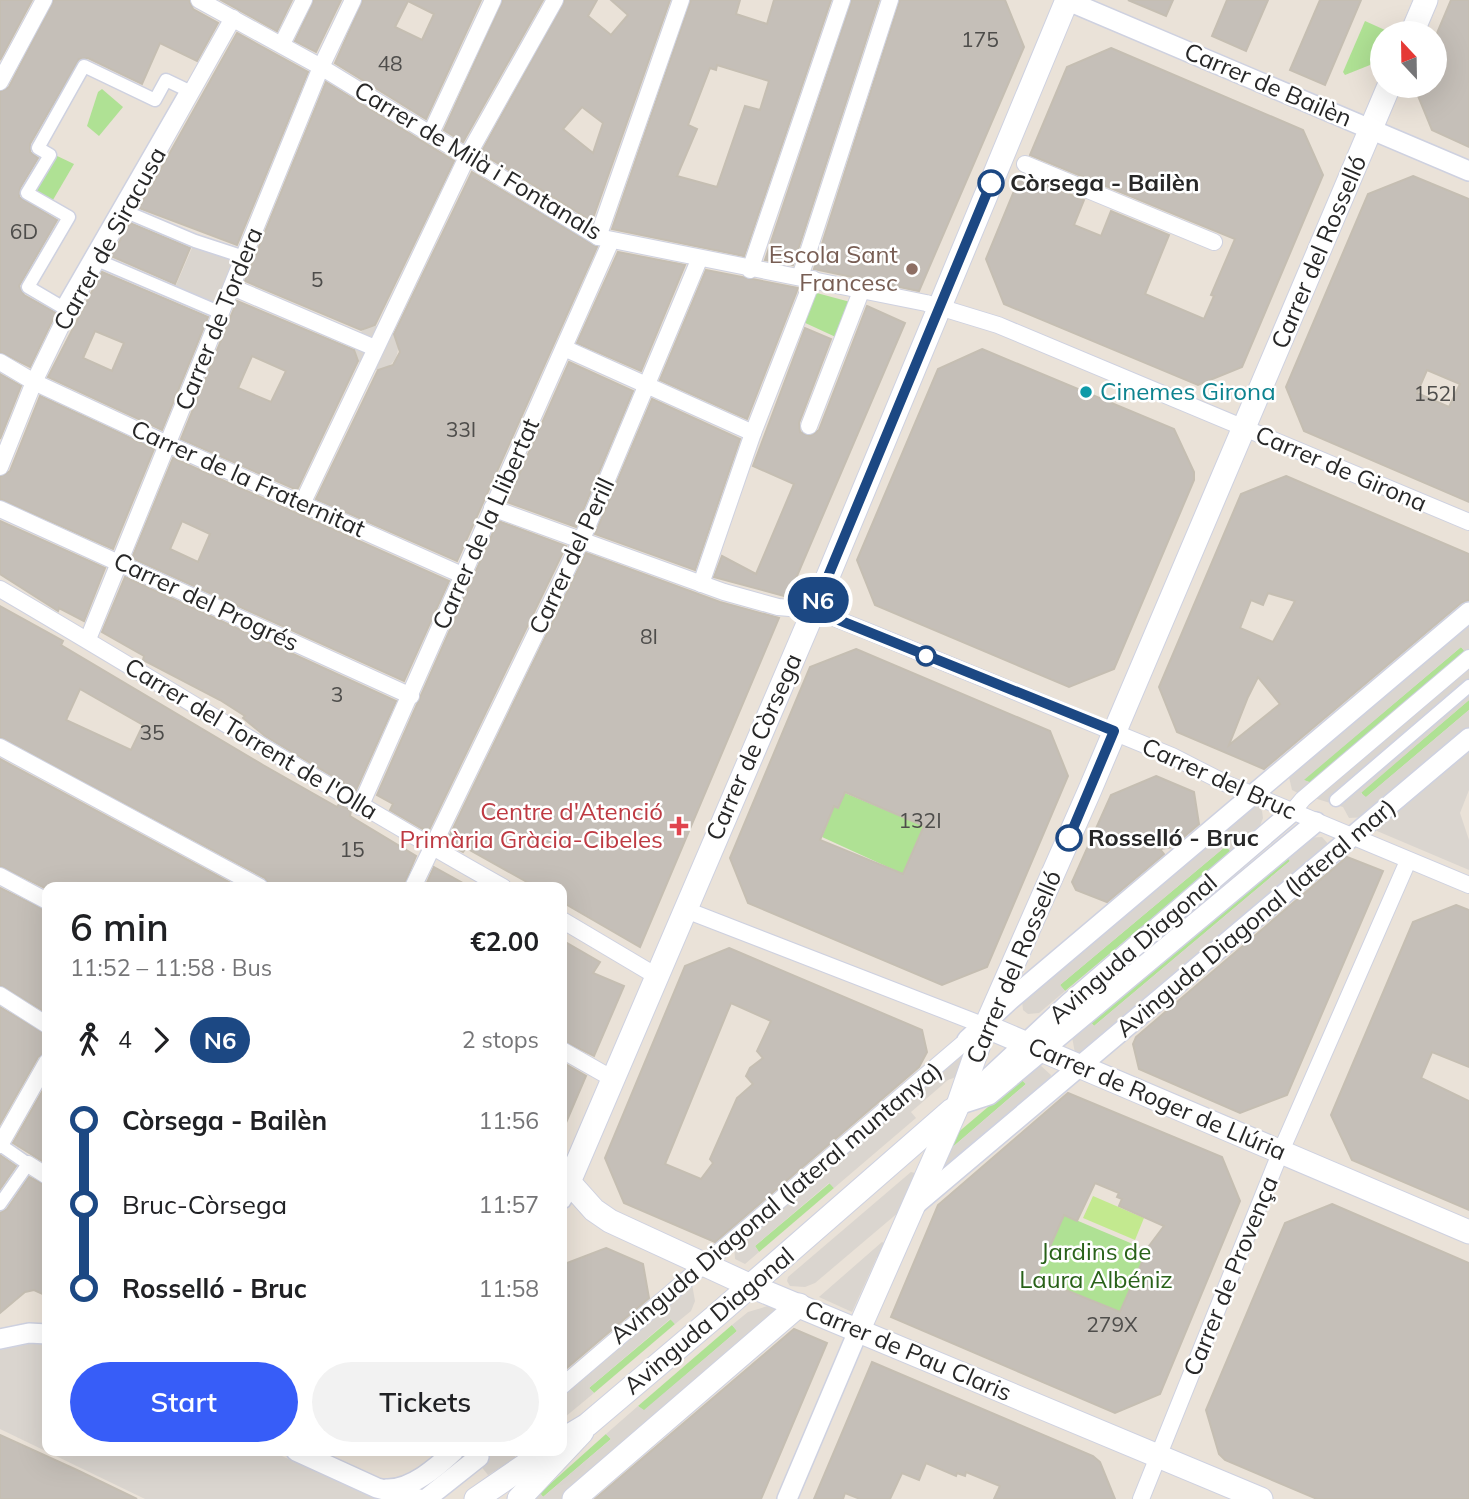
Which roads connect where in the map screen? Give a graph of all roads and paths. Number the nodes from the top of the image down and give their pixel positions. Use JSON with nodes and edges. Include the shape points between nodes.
{"nodes":[{"id":1,"x":44,"y":0,"type":"edge"},
{"id":2,"x":199,"y":0,"type":"edge"},
{"id":3,"x":304,"y":0,"type":"edge"},
{"id":4,"x":353,"y":0,"type":"edge"},
{"id":5,"x":493,"y":0,"type":"edge"},
{"id":6,"x":555,"y":0,"type":"edge"},
{"id":7,"x":681,"y":0,"type":"edge"},
{"id":8,"x":842,"y":0,"type":"edge"},
{"id":9,"x":890,"y":0,"type":"edge"},
{"id":10,"x":1067,"y":0,"type":"edge"},
{"id":11,"x":1426,"y":0,"type":"edge"},
{"id":12,"x":233,"y":18,"type":"junction"},
{"id":13,"x":1417,"y":21,"type":"edge"},
{"id":14,"x":282,"y":44,"type":"junction"},
{"id":15,"x":321,"y":66,"type":"junction"},
{"id":16,"x":0,"y":82,"type":"edge"},
{"id":17,"x":187,"y":90,"type":"joint"},
{"id":18,"x":1384,"y":98,"type":"edge"},
{"id":19,"x":1371,"y":128,"type":"junction"},
{"id":20,"x":431,"y":133,"type":"junction"},
{"id":21,"x":468,"y":155,"type":"junction"},
{"id":22,"x":1025,"y":164,"type":"dead end"},
{"id":23,"x":1469,"y":171,"type":"edge"},
{"id":24,"x":124,"y":211,"type":"junction"},
{"id":25,"x":605,"y":239,"type":"junction"},
{"id":26,"x":1214,"y":242,"type":"dead end"},
{"id":27,"x":244,"y":257,"type":"junction"},
{"id":28,"x":97,"y":260,"type":"junction"},
{"id":29,"x":699,"y":260,"type":"junction"},
{"id":30,"x":750,"y":270,"type":"junction"},
{"id":31,"x":806,"y":278,"type":"junction"},
{"id":32,"x":232,"y":287,"type":"junction"},
{"id":33,"x":862,"y":289,"type":"junction"},
{"id":34,"x":940,"y":306,"type":"junction"},
{"id":35,"x":221,"y":313,"type":"junction"},
{"id":36,"x":375,"y":348,"type":"junction"},
{"id":37,"x":564,"y":348,"type":"junction"},
{"id":38,"x":0,"y":362,"type":"edge"},
{"id":39,"x":34,"y":382,"type":"junction"},
{"id":40,"x":648,"y":386,"type":"junction"},
{"id":41,"x":809,"y":426,"type":"dead end"},
{"id":42,"x":1243,"y":428,"type":"junction"},
{"id":43,"x":753,"y":433,"type":"junction"},
{"id":44,"x":169,"y":445,"type":"junction"},
{"id":45,"x":0,"y":467,"type":"edge"},
{"id":46,"x":302,"y":504,"type":"junction"},
{"id":47,"x":492,"y":508,"type":"junction"},
{"id":48,"x":0,"y":509,"type":"edge"},
{"id":49,"x":1469,"y":522,"type":"edge"},
{"id":50,"x":581,"y":541,"type":"junction"},
{"id":51,"x":121,"y":563,"type":"junction"},
{"id":52,"x":462,"y":575,"type":"junction"},
{"id":53,"x":701,"y":584,"type":"junction"},
{"id":54,"x":0,"y":589,"type":"edge"},
{"id":55,"x":814,"y":610,"type":"junction"},
{"id":56,"x":1469,"y":612,"type":"edge"},
{"id":57,"x":88,"y":639,"type":"junction"},
{"id":58,"x":1469,"y":658,"type":"edge"},
{"id":59,"x":1469,"y":686,"type":"edge"},
{"id":60,"x":411,"y":696,"type":"junction"},
{"id":61,"x":1114,"y":731,"type":"junction"},
{"id":62,"x":1469,"y":738,"type":"edge"},
{"id":63,"x":0,"y":747,"type":"edge"},
{"id":64,"x":1252,"y":795,"type":"junction"},
{"id":65,"x":1336,"y":800,"type":"dead end"},
{"id":66,"x":360,"y":807,"type":"junction"},
{"id":67,"x":1292,"y":812,"type":"junction"},
{"id":68,"x":1315,"y":822,"type":"junction"},
{"id":69,"x":1351,"y":837,"type":"junction"},
{"id":70,"x":432,"y":846,"type":"junction"},
{"id":71,"x":1408,"y":862,"type":"junction"},
{"id":72,"x":0,"y":876,"type":"edge"},
{"id":73,"x":251,"y":882,"type":"edge"},
{"id":74,"x":416,"y":882,"type":"edge"},
{"id":75,"x":494,"y":882,"type":"edge"},
{"id":76,"x":1469,"y":886,"type":"edge"},
{"id":77,"x":42,"y":898,"type":"edge"},
{"id":78,"x":685,"y":910,"type":"junction"},
{"id":79,"x":567,"y":923,"type":"edge"},
{"id":80,"x":658,"y":977,"type":"junction"},
{"id":81,"x":0,"y":995,"type":"edge"},
{"id":82,"x":42,"y":1022,"type":"edge"},
{"id":83,"x":985,"y":1026,"type":"junction"},
{"id":84,"x":967,"y":1040,"type":"joint"},
{"id":85,"x":1034,"y":1047,"type":"junction"},
{"id":86,"x":567,"y":1054,"type":"edge"},
{"id":87,"x":1078,"y":1067,"type":"junction"},
{"id":88,"x":42,"y":1071,"type":"edge"},
{"id":89,"x":613,"y":1079,"type":"junction"},
{"id":90,"x":958,"y":1105,"type":"junction"},
{"id":91,"x":1,"y":1145,"type":"edge"},
{"id":92,"x":1281,"y":1151,"type":"junction"},
{"id":93,"x":28,"y":1164,"type":"junction"},
{"id":94,"x":42,"y":1173,"type":"edge"},
{"id":95,"x":567,"y":1179,"type":"edge"},
{"id":96,"x":567,"y":1188,"type":"edge"},
{"id":97,"x":0,"y":1204,"type":"edge"},
{"id":98,"x":914,"y":1206,"type":"junction"},
{"id":99,"x":1469,"y":1232,"type":"edge"},
{"id":100,"x":705,"y":1264,"type":"junction"},
{"id":101,"x":751,"y":1286,"type":"junction"},
{"id":102,"x":799,"y":1306,"type":"junction"},
{"id":103,"x":859,"y":1329,"type":"junction"},
{"id":104,"x":42,"y":1334,"type":"edge"},
{"id":105,"x":0,"y":1339,"type":"edge"},
{"id":106,"x":567,"y":1381,"type":"edge"},
{"id":107,"x":587,"y":1425,"type":"junction"},
{"id":108,"x":567,"y":1437,"type":"edge"},
{"id":109,"x":567,"y":1451,"type":"edge"},
{"id":110,"x":307,"y":1456,"type":"edge"},
{"id":111,"x":449,"y":1456,"type":"edge"},
{"id":112,"x":480,"y":1456,"type":"edge"},
{"id":113,"x":539,"y":1456,"type":"edge"},
{"id":114,"x":562,"y":1456,"type":"edge"},
{"id":115,"x":1158,"y":1457,"type":"junction"},
{"id":116,"x":377,"y":1488,"type":"junction"},
{"id":117,"x":419,"y":1499,"type":"edge"},
{"id":118,"x":426,"y":1499,"type":"edge"},
{"id":119,"x":476,"y":1499,"type":"edge"},
{"id":120,"x":519,"y":1499,"type":"edge"},
{"id":121,"x":574,"y":1499,"type":"edge"},
{"id":122,"x":787,"y":1499,"type":"edge"},
{"id":123,"x":1141,"y":1499,"type":"edge"},
{"id":124,"x":1261,"y":1499,"type":"edge"}],
"edges":[{"from":1,"to":16,"type":"street"},
{"from":2,"to":12,"type":"street","name":"Carrer de Milà i Fontanals"},
{"from":3,"to":14,"type":"street"},
{"from":4,"to":15,"type":"street","name":"Carrer de Tordera"},
{"from":5,"to":20,"type":"street"},
{"from":6,"to":21,"type":"street"},
{"from":7,"to":25,"type":"street","name":"Carrer de la Llibertat"},
{"from":8,"to":30,"type":"street"},
{"from":9,"to":31,"type":"street"},
{"from":10,"to":19,"type":"street","name":"Carrer de Bailèn"},
{"from":10,"to":34,"type":"main road","name":"Carrer de Còrsega"},
{"from":11,"to":13,"type":"main road"},
{"from":12,"to":14,"type":"street","name":"Carrer de Milà i Fontanals"},
{"from":12,"to":24,"type":"street","name":"Carrer de Siracusa"},
{"from":14,"to":15,"type":"street","name":"Carrer de Milà i Fontanals"},
{"from":15,"to":20,"type":"street","name":"Carrer de Milà i Fontanals"},
{"from":15,"to":27,"type":"street","name":"Carrer de Tordera"},
{"from":17,"to":17,"type":"street","via":[[166,80],[155,100],[84,66],[38,148],[50,155],[27,193],[69,217],[28,287],[62,307]]},
{"from":18,"to":19,"type":"main road","name":"Carrer del Rosselló"},
{"from":19,"to":23,"type":"street","name":"Carrer de Bailèn"},
{"from":19,"to":42,"type":"main road","name":"Carrer del Rosselló"},
{"from":20,"to":21,"type":"street","name":"Carrer de Milà i Fontanals"},
{"from":21,"to":25,"type":"street","name":"Carrer de Milà i Fontanals"},
{"from":21,"to":36,"type":"street"},
{"from":22,"to":26,"type":"street"},
{"from":24,"to":27,"type":"street"},
{"from":24,"to":28,"type":"street","name":"Carrer de Siracusa"},
{"from":25,"to":29,"type":"street","name":"Carrer de Milà i Fontanals"},
{"from":25,"to":37,"type":"street","name":"Carrer de la Llibertat"},
{"from":27,"to":32,"type":"street","name":"Carrer de Tordera"},
{"from":28,"to":35,"type":"street"},
{"from":28,"to":39,"type":"street","name":"Carrer de Siracusa"},
{"from":29,"to":30,"type":"street","name":"Carrer de Milà i Fontanals"},
{"from":29,"to":40,"type":"street","name":"Carrer del Perill"},
{"from":30,"to":31,"type":"street","name":"Carrer de Milà i Fontanals"},
{"from":31,"to":33,"type":"street","name":"Carrer de Milà i Fontanals"},
{"from":31,"to":43,"type":"street"},
{"from":32,"to":35,"type":"street","name":"Carrer de Tordera"},
{"from":32,"to":36,"type":"street"},
{"from":33,"to":34,"type":"street","name":"Carrer de Milà i Fontanals"},
{"from":33,"to":41,"type":"street"},
{"from":34,"to":42,"type":"street","name":"Carrer de Girona","via":[[1014,332]]},
{"from":34,"to":55,"type":"main road","name":"Carrer de Còrsega"},
{"from":35,"to":44,"type":"street","name":"Carrer de Tordera"},
{"from":36,"to":46,"type":"street"},
{"from":37,"to":40,"type":"street"},
{"from":37,"to":47,"type":"street","name":"Carrer de la Llibertat"},
{"from":38,"to":39,"type":"street","name":"Carrer de la Fraternitat"},
{"from":39,"to":44,"type":"street","name":"Carrer de la Fraternitat"},
{"from":39,"to":45,"type":"street","name":"Carrer de Siracusa"},
{"from":40,"to":43,"type":"street"},
{"from":40,"to":50,"type":"street","name":"Carrer del Perill"},
{"from":42,"to":49,"type":"street","name":"Carrer de Girona"},
{"from":42,"to":61,"type":"main road","name":"Carrer del Rosselló"},
{"from":43,"to":53,"type":"street"},
{"from":44,"to":46,"type":"street","name":"Carrer de la Fraternitat"},
{"from":44,"to":51,"type":"street","name":"Carrer de Tordera"},
{"from":46,"to":52,"type":"street","name":"Carrer de la Fraternitat"},
{"from":47,"to":50,"type":"street","name":"Carrer del Bruc"},
{"from":47,"to":52,"type":"street","name":"Carrer de la Llibertat"},
{"from":48,"to":51,"type":"street","name":"Carrer del Progrés"},
{"from":50,"to":53,"type":"street","name":"Carrer del Bruc"},
{"from":50,"to":70,"type":"street","name":"Carrer del Perill"},
{"from":51,"to":57,"type":"street","name":"Carrer de Tordera"},
{"from":51,"to":60,"type":"street","name":"Carrer del Progrés"},
{"from":52,"to":60,"type":"street","name":"Carrer de la Llibertat"},
{"from":53,"to":55,"type":"street","name":"Carrer del Bruc","via":[[778,607]]},
{"from":54,"to":57,"type":"street","name":"Carrer del Torrent de l'Olla"},
{"from":55,"to":61,"type":"street","name":"Carrer del Bruc"},
{"from":55,"to":78,"type":"main road","name":"Carrer de Còrsega"},
{"from":56,"to":64,"type":"street","name":"Avinguda Diagonal (lateral muntanya)"},
{"from":57,"to":66,"type":"street","name":"Carrer del Torrent de l'Olla"},
{"from":58,"to":67,"type":"street","name":"Avinguda Diagonal"},
{"from":59,"to":65,"type":"street"},
{"from":60,"to":66,"type":"street","name":"Carrer de la Llibertat"},
{"from":61,"to":64,"type":"street","name":"Carrer del Bruc"},
{"from":61,"to":83,"type":"main road","name":"Carrer del Rosselló"},
{"from":62,"to":69,"type":"street","name":"Avinguda Diagonal (lateral mar)"},
{"from":63,"to":73,"type":"street"},
{"from":64,"to":67,"type":"street","name":"Carrer del Bruc"},
{"from":64,"to":83,"type":"street","name":"Avinguda Diagonal (lateral muntanya)"},
{"from":66,"to":70,"type":"street","name":"Carrer del Torrent de l'Olla"},
{"from":67,"to":68,"type":"street","name":"Carrer del Bruc"},
{"from":67,"to":85,"type":"street","name":"Avinguda Diagonal"},
{"from":68,"to":69,"type":"street","name":"Carrer del Bruc"},
{"from":68,"to":85,"type":"street","name":"Avinguda Diagonal"},
{"from":69,"to":71,"type":"street","name":"Carrer del Bruc"},
{"from":69,"to":87,"type":"street","name":"Avinguda Diagonal (lateral mar)"},
{"from":70,"to":74,"type":"street","name":"Carrer del Perill"},
{"from":70,"to":75,"type":"street","name":"Carrer del Torrent de l'Olla"},
{"from":71,"to":76,"type":"street","name":"Carrer del Bruc"},
{"from":71,"to":92,"type":"street","name":"Carrer de Provença"},
{"from":72,"to":77,"type":"street"},
{"from":78,"to":80,"type":"main road","name":"Carrer de Còrsega"},
{"from":78,"to":83,"type":"street","name":"Carrer de Roger de Llúria"},
{"from":79,"to":80,"type":"street"},
{"from":80,"to":89,"type":"main road","name":"Carrer de Còrsega"},
{"from":81,"to":82,"type":"street"},
{"from":83,"to":84,"type":"street","name":"Avinguda Diagonal (lateral muntanya)"},
{"from":83,"to":85,"type":"main road","name":"Carrer de Roger de Llúria"},
{"from":83,"to":90,"type":"main road","name":"Carrer del Rosselló"},
{"from":84,"to":100,"type":"street","name":"Avinguda Diagonal (lateral muntanya)"},
{"from":85,"to":87,"type":"main road","name":"Carrer de Roger de Llúria"},
{"from":85,"to":90,"type":"street","name":"Avinguda Diagonal"},
{"from":86,"to":89,"type":"street"},
{"from":87,"to":92,"type":"main road","name":"Carrer de Roger de Llúria"},
{"from":87,"to":98,"type":"street","name":"Avinguda Diagonal (lateral mar)"},
{"from":88,"to":91,"type":"street"},
{"from":89,"to":95,"type":"main road","name":"Carrer de Còrsega"},
{"from":90,"to":98,"type":"main road","name":"Carrer del Rosselló"},
{"from":90,"to":101,"type":"main road","name":"Avinguda Diagonal"},
{"from":91,"to":93,"type":"street"},
{"from":92,"to":99,"type":"main road","name":"Carrer de Roger de Llúria"},
{"from":92,"to":115,"type":"street","name":"Carrer de Provença"},
{"from":93,"to":94,"type":"street"},
{"from":93,"to":97,"type":"street"},
{"from":96,"to":100,"type":"main road","name":"Carrer de Pau Claris","via":[[610,1221]]},
{"from":98,"to":103,"type":"main road","name":"Carrer del Rosselló"},
{"from":100,"to":101,"type":"main road","name":"Carrer de Pau Claris"},
{"from":100,"to":106,"type":"street","name":"Avinguda Diagonal (lateral muntanya)"},
{"from":101,"to":102,"type":"main road","name":"Carrer de Pau Claris"},
{"from":101,"to":107,"type":"main road","name":"Avinguda Diagonal"},
{"from":102,"to":103,"type":"main road","name":"Carrer de Pau Claris"},
{"from":102,"to":121,"type":"main road"},
{"from":103,"to":115,"type":"main road","name":"Carrer de Pau Claris"},
{"from":103,"to":122,"type":"street","name":"Carrer del Rosselló"},
{"from":104,"to":105,"type":"street"},
{"from":107,"to":108,"type":"main road","name":"Avinguda Diagonal"},
{"from":107,"to":109,"type":"main road","name":"Avinguda Diagonal"},
{"from":110,"to":116,"type":"street"},
{"from":111,"to":116,"type":"street","via":[[406,1485]]},
{"from":112,"to":118,"type":"street"},
{"from":113,"to":119,"type":"main road"},
{"from":114,"to":120,"type":"main road","name":"Avinguda Diagonal"},
{"from":115,"to":123,"type":"street","name":"Carrer de Provença"},
{"from":115,"to":124,"type":"main road","name":"Carrer de Pau Claris"},
{"from":116,"to":117,"type":"street"}]}
